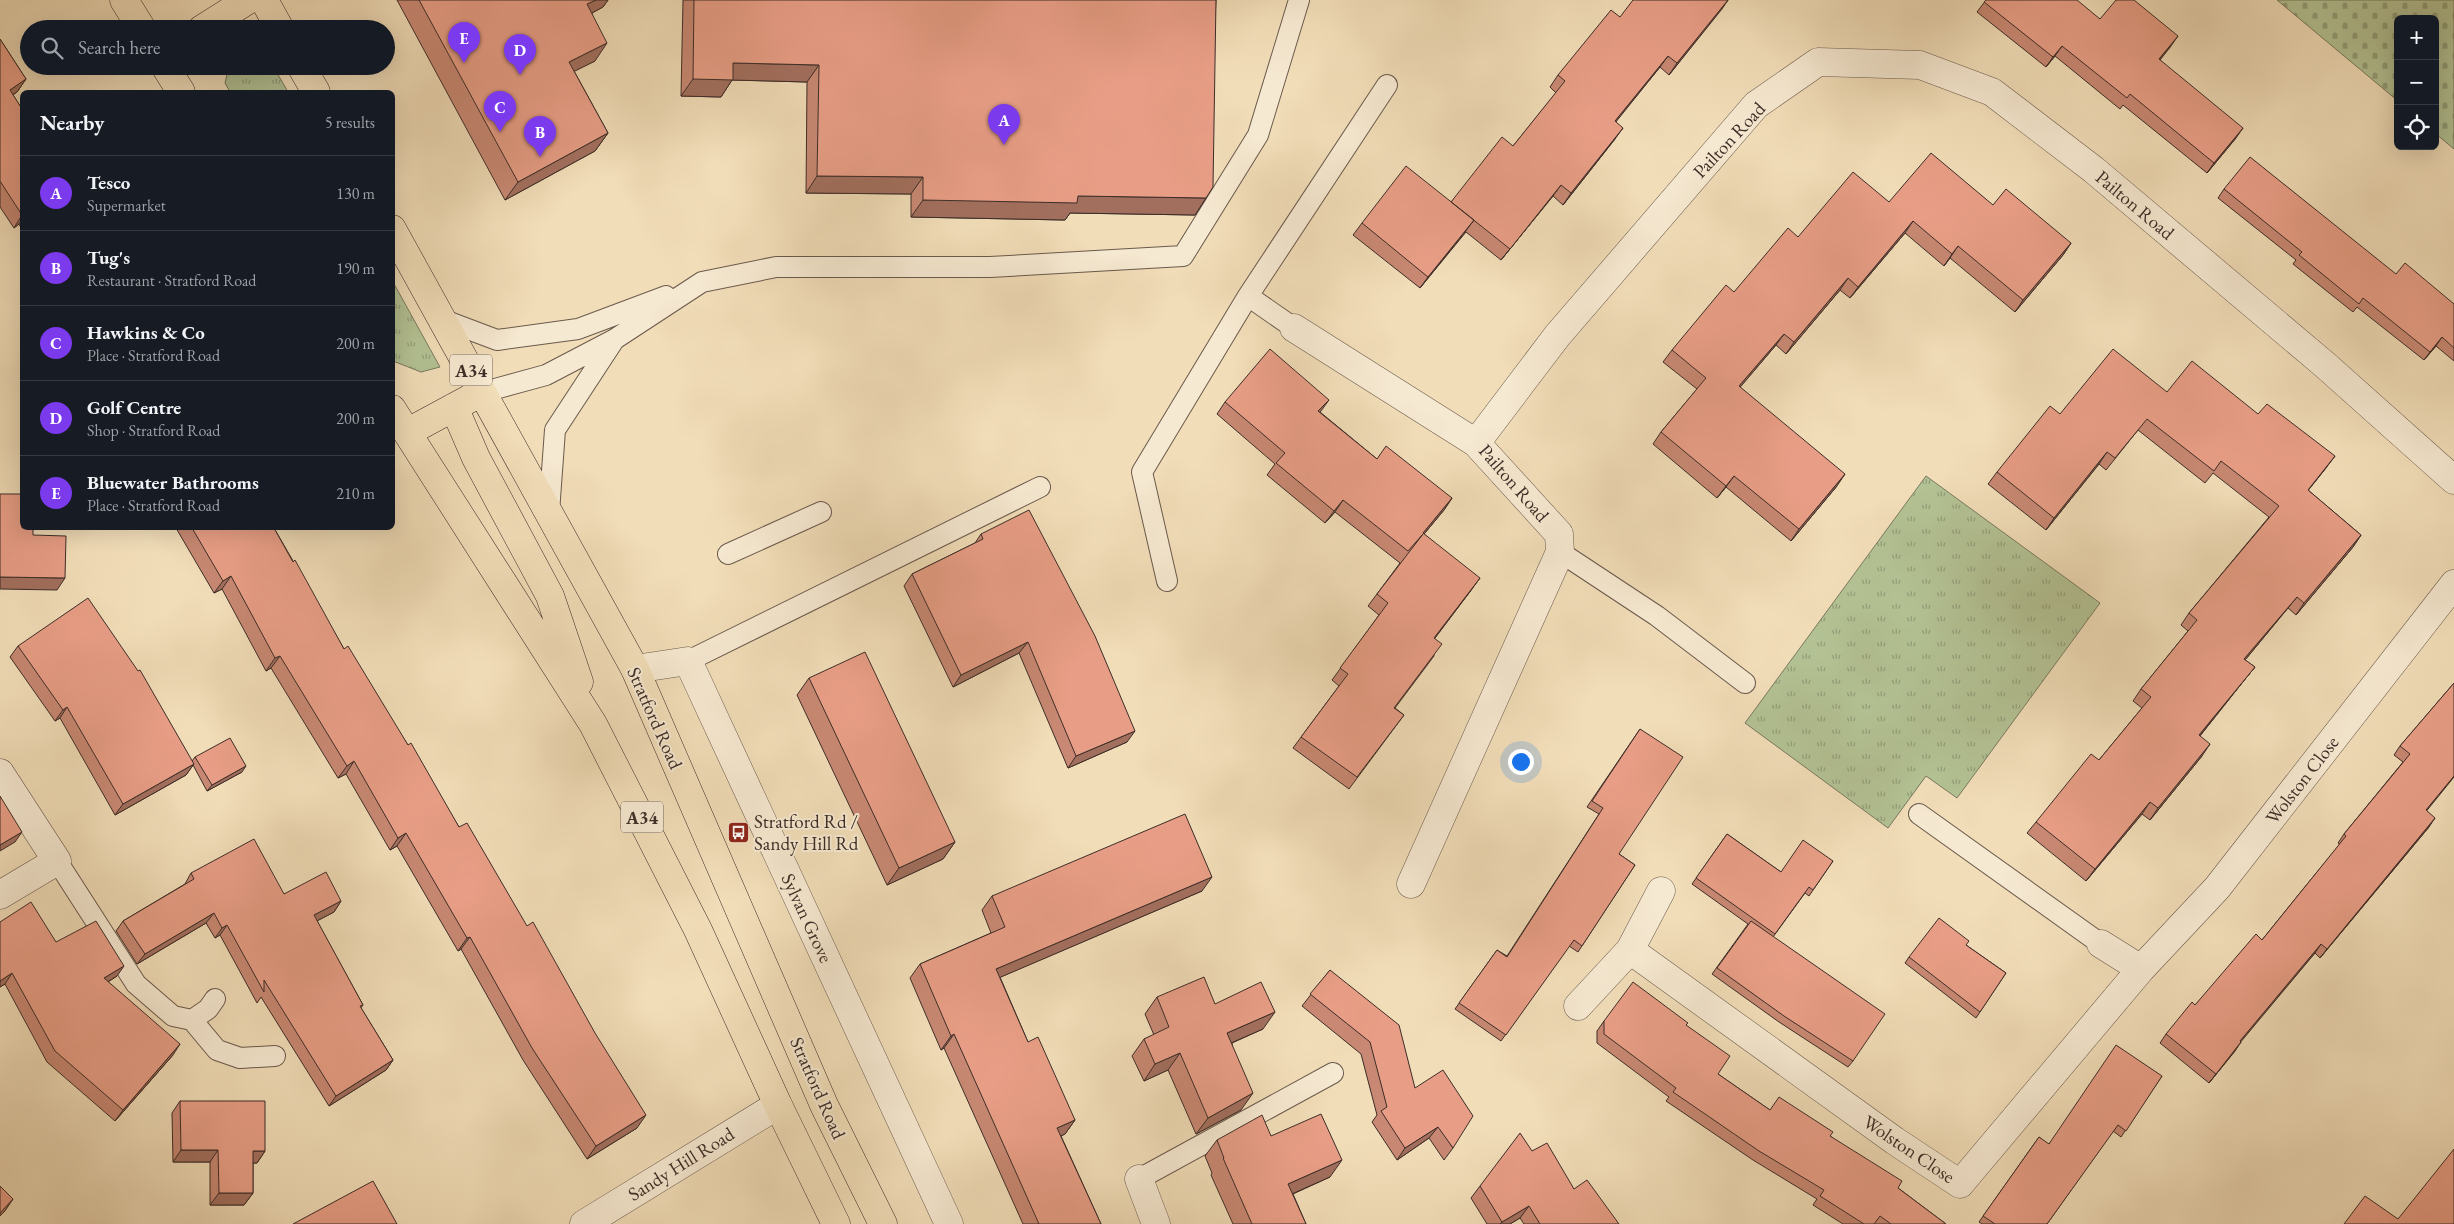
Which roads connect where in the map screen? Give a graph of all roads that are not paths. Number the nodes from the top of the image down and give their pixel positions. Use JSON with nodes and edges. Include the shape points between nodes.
{"nodes":[{"id":1,"x":124,"y":0,"type":"edge"},
{"id":2,"x":248,"y":0,"type":"edge"},
{"id":3,"x":264,"y":0,"type":"edge"},
{"id":4,"x":1299,"y":0,"type":"edge"},
{"id":5,"x":136,"y":20,"type":"edge"},
{"id":6,"x":216,"y":20,"type":"edge"},
{"id":7,"x":275,"y":20,"type":"edge"},
{"id":8,"x":171,"y":75,"type":"edge"},
{"id":9,"x":306,"y":75,"type":"edge"},
{"id":10,"x":1387,"y":85,"type":"dead end"},
{"id":11,"x":180,"y":90,"type":"edge"},
{"id":12,"x":315,"y":90,"type":"edge"},
{"id":13,"x":395,"y":233,"type":"edge"},
{"id":14,"x":702,"y":282,"type":"junction"},
{"id":15,"x":1248,"y":296,"type":"junction"},
{"id":16,"x":444,"y":320,"type":"junction"},
{"id":17,"x":1294,"y":328,"type":"joint"},
{"id":18,"x":615,"y":339,"type":"junction"},
{"id":19,"x":484,"y":392,"type":"junction"},
{"id":20,"x":454,"y":406,"type":"junction"},
{"id":21,"x":395,"y":413,"type":"edge"},
{"id":22,"x":408,"y":432,"type":"junction"},
{"id":23,"x":1476,"y":443,"type":"junction"},
{"id":24,"x":2454,"y":480,"type":"edge"},
{"id":25,"x":1040,"y":487,"type":"dead end"},
{"id":26,"x":549,"y":512,"type":"junction"},
{"id":27,"x":821,"y":512,"type":"dead end"},
{"id":28,"x":1560,"y":552,"type":"junction"},
{"id":29,"x":728,"y":554,"type":"dead end"},
{"id":30,"x":1167,"y":581,"type":"dead end"},
{"id":31,"x":2454,"y":584,"type":"edge"},
{"id":32,"x":688,"y":661,"type":"junction"},
{"id":33,"x":635,"y":669,"type":"junction"},
{"id":34,"x":1745,"y":682,"type":"dead end"},
{"id":35,"x":593,"y":724,"type":"junction"},
{"id":36,"x":0,"y":773,"type":"edge"},
{"id":37,"x":1919,"y":814,"type":"dead end"},
{"id":38,"x":57,"y":861,"type":"junction"},
{"id":39,"x":1411,"y":884,"type":"dead end"},
{"id":40,"x":1661,"y":890,"type":"dead end"},
{"id":41,"x":0,"y":895,"type":"edge"},
{"id":42,"x":2101,"y":944,"type":"joint"},
{"id":43,"x":1630,"y":950,"type":"junction"},
{"id":44,"x":2141,"y":969,"type":"junction"},
{"id":45,"x":215,"y":999,"type":"dead end"},
{"id":46,"x":1578,"y":1006,"type":"dead end"},
{"id":47,"x":192,"y":1020,"type":"junction"},
{"id":48,"x":275,"y":1056,"type":"dead end"},
{"id":49,"x":1332,"y":1073,"type":"dead end"},
{"id":50,"x":778,"y":1105,"type":"junction"},
{"id":51,"x":1139,"y":1179,"type":"joint"},
{"id":52,"x":584,"y":1224,"type":"edge"},
{"id":53,"x":836,"y":1224,"type":"edge"},
{"id":54,"x":883,"y":1224,"type":"edge"},
{"id":55,"x":949,"y":1224,"type":"edge"},
{"id":56,"x":1156,"y":1224,"type":"edge"}],
"edges":[{"from":1,"to":5,"type":"highway"},
{"from":2,"to":6,"type":"highway"},
{"from":3,"to":7,"type":"highway"},
{"from":4,"to":14,"type":"lane","via":[[1258,135],[1182,256],[990,267],[776,267]]},
{"from":8,"to":11,"type":"highway"},
{"from":9,"to":12,"type":"highway"},
{"from":10,"to":15,"type":"lane"},
{"from":13,"to":16,"type":"highway","name":"Stratford Road","number":"A34"},
{"from":14,"to":16,"type":"lane","via":[[578,329],[497,340]]},
{"from":14,"to":18,"type":"lane"},
{"from":15,"to":17,"type":"lane"},
{"from":15,"to":30,"type":"lane","via":[[1142,472]]},
{"from":16,"to":19,"type":"highway","name":"Stratford Road","number":"A34"},
{"from":17,"to":23,"type":"street"},
{"from":18,"to":19,"type":"lane","via":[[546,375]]},
{"from":18,"to":26,"type":"lane","via":[[555,430]]},
{"from":19,"to":20,"type":"highway"},
{"from":19,"to":26,"type":"highway","name":"Stratford Road","number":"A34"},
{"from":20,"to":22,"type":"highway"},
{"from":20,"to":35,"type":"highway","via":[[476,458],[550,596]]},
{"from":21,"to":22,"type":"highway","number":"A34"},
{"from":22,"to":35,"type":"highway","number":"A34"},
{"from":23,"to":24,"type":"street","name":"Pailton Road","via":[[1556,336],[1756,105],[1818,62],[1920,65],[1992,92],[2094,170],[2324,364]]},
{"from":23,"to":28,"type":"street","name":"Pailton Road","via":[[1559,534]]},
{"from":25,"to":32,"type":"lane"},
{"from":26,"to":33,"type":"highway","name":"Stratford Road","number":"A34"},
{"from":27,"to":29,"type":"lane"},
{"from":28,"to":34,"type":"lane","via":[[1657,616]]},
{"from":28,"to":39,"type":"street"},
{"from":31,"to":44,"type":"street","name":"Wolston Close","via":[[2217,888]]},
{"from":32,"to":33,"type":"street"},
{"from":32,"to":55,"type":"street","name":"Sylvan Grove"},
{"from":33,"to":54,"type":"highway","name":"Stratford Road","number":"A34","via":[[824,1105]]},
{"from":35,"to":50,"type":"highway","number":"A34","via":[[698,930]]},
{"from":36,"to":38,"type":"street"},
{"from":37,"to":42,"type":"lane"},
{"from":38,"to":41,"type":"street"},
{"from":38,"to":47,"type":"lane","via":[[136,984],[173,1016]]},
{"from":40,"to":43,"type":"street"},
{"from":42,"to":44,"type":"street"},
{"from":43,"to":44,"type":"street","name":"Wolston Close","via":[[1895,1141],[1960,1184]]},
{"from":43,"to":46,"type":"street"},
{"from":45,"to":47,"type":"lane","via":[[208,1009]]},
{"from":47,"to":48,"type":"lane","via":[[217,1050],[240,1058]]},
{"from":49,"to":51,"type":"lane"},
{"from":50,"to":52,"type":"street","name":"Sandy Hill Road"},
{"from":50,"to":53,"type":"highway","number":"A34"},
{"from":51,"to":56,"type":"street"}]}
